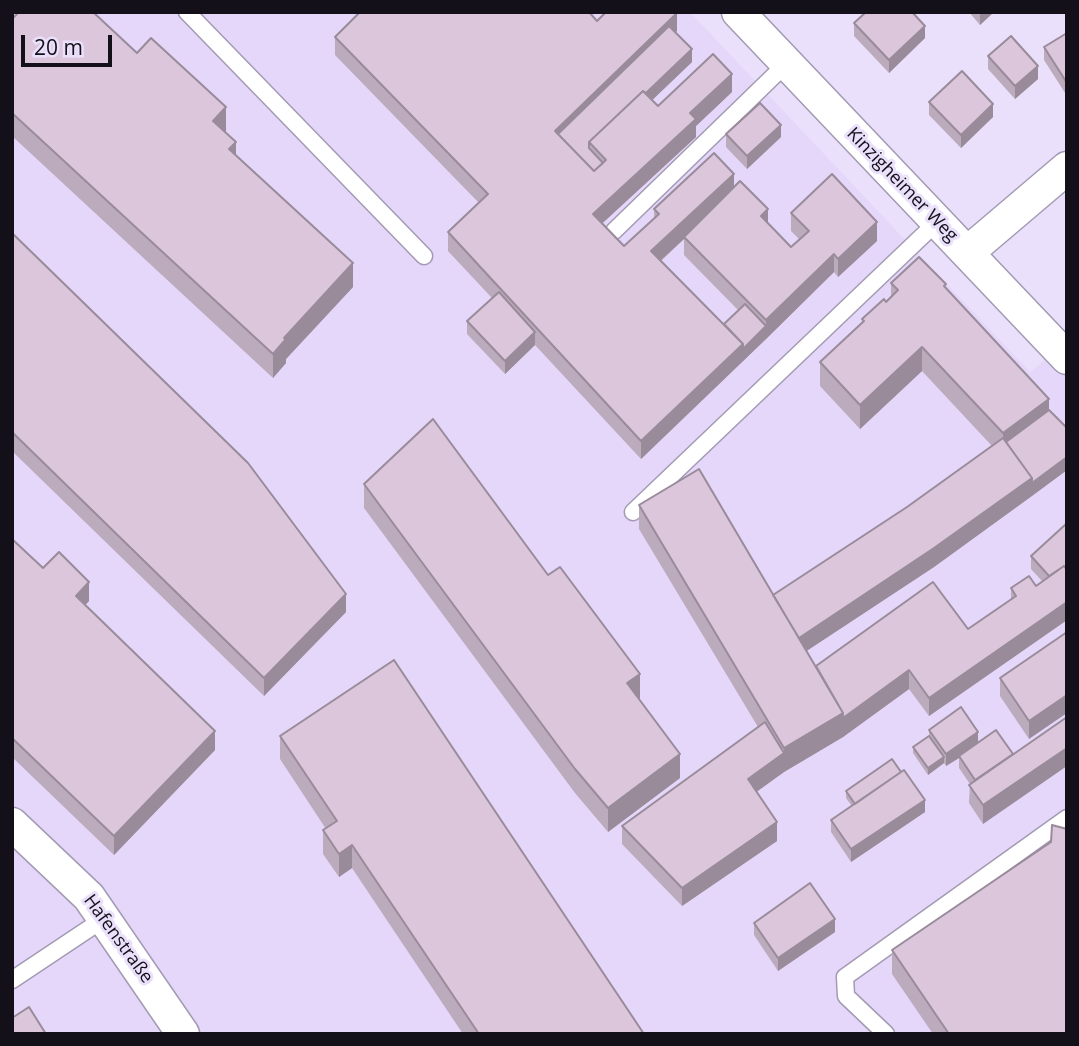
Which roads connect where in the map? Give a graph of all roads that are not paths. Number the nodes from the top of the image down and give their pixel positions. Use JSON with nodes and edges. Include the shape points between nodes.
{"nodes":[{"id":1,"x":187,"y":12,"type":"edge"},
{"id":2,"x":738,"y":12,"type":"edge"},
{"id":3,"x":786,"y":64,"type":"junction"},
{"id":4,"x":1067,"y":168,"type":"edge"},
{"id":5,"x":937,"y":222,"type":"junction"},
{"id":6,"x":614,"y":231,"type":"edge"},
{"id":7,"x":967,"y":253,"type":"junction"},
{"id":8,"x":424,"y":256,"type":"dead end"},
{"id":9,"x":1067,"y":358,"type":"edge"},
{"id":10,"x":633,"y":512,"type":"dead end"},
{"id":11,"x":1067,"y":818,"type":"edge"},
{"id":12,"x":12,"y":824,"type":"edge"},
{"id":13,"x":105,"y":918,"type":"junction"},
{"id":14,"x":12,"y":981,"type":"edge"},
{"id":15,"x":183,"y":1034,"type":"edge"},
{"id":16,"x":886,"y":1034,"type":"edge"}],
"edges":[{"from":1,"to":8,"type":"lane"},
{"from":2,"to":3,"type":"street","name":"Kinzigheimer Weg"},
{"from":3,"to":5,"type":"street","name":"Kinzigheimer Weg"},
{"from":3,"to":6,"type":"lane"},
{"from":4,"to":7,"type":"street"},
{"from":5,"to":7,"type":"street","name":"Kinzigheimer Weg"},
{"from":5,"to":10,"type":"lane"},
{"from":7,"to":9,"type":"street","name":"Kinzigheimer Weg"},
{"from":11,"to":16,"type":"lane","via":[[845,977],[846,996]]},
{"from":12,"to":13,"type":"street","name":"Hafenstraße"},
{"from":13,"to":14,"type":"lane"},
{"from":13,"to":15,"type":"street","name":"Hafenstraße"}]}
